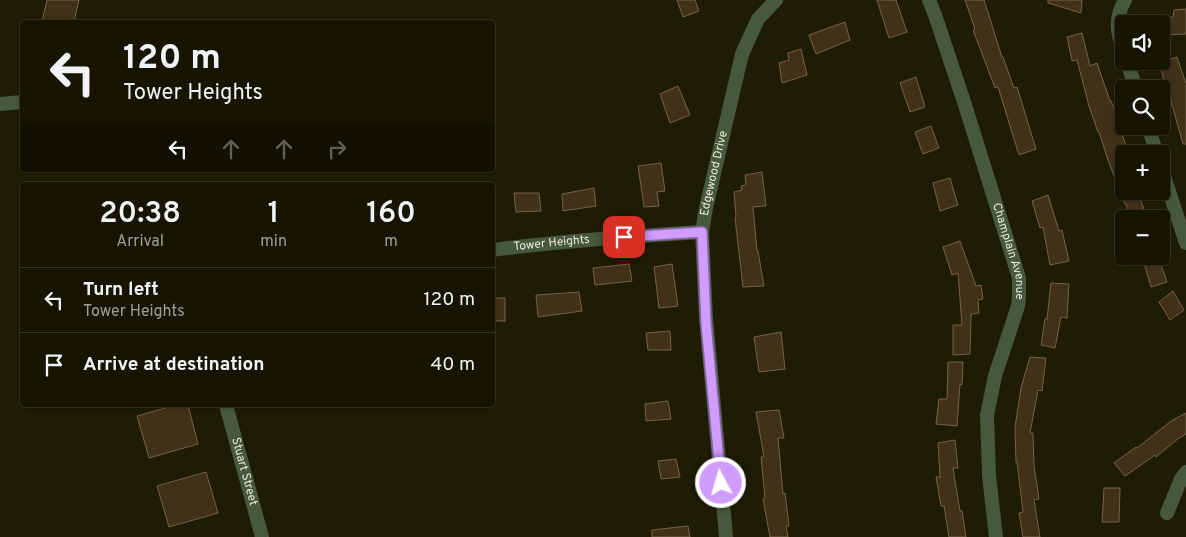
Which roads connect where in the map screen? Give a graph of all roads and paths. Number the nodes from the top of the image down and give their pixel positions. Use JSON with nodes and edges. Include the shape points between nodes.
{"nodes":[{"id":1,"x":776,"y":0,"type":"edge"},
{"id":2,"x":929,"y":0,"type":"edge"},
{"id":3,"x":1124,"y":0,"type":"edge"},
{"id":4,"x":1119,"y":15,"type":"edge"},
{"id":5,"x":20,"y":102,"type":"edge"},
{"id":6,"x":0,"y":104,"type":"edge"},
{"id":7,"x":1170,"y":194,"type":"edge"},
{"id":8,"x":702,"y":232,"type":"junction"},
{"id":9,"x":1186,"y":243,"type":"edge"},
{"id":10,"x":495,"y":250,"type":"edge"},
{"id":11,"x":227,"y":407,"type":"edge"},
{"id":12,"x":1186,"y":472,"type":"edge"},
{"id":13,"x":1167,"y":513,"type":"dead end"},
{"id":14,"x":262,"y":537,"type":"edge"},
{"id":15,"x":726,"y":537,"type":"edge"},
{"id":16,"x":996,"y":537,"type":"edge"}],
"edges":[{"from":1,"to":8,"type":"street","name":"Edgewood Drive","via":[[758,19],[742,54]]},
{"from":2,"to":16,"type":"street","name":"Champlain Avenue","via":[[1019,278],[1018,306],[995,376],[987,415]]},
{"from":3,"to":4,"type":"street"},
{"from":5,"to":6,"type":"street"},
{"from":7,"to":9,"type":"street"},
{"from":8,"to":10,"type":"street","name":"Tower Heights"},
{"from":8,"to":15,"type":"street","name":"Edgewood Drive","via":[[706,323]]},
{"from":11,"to":14,"type":"street","name":"Stuart Street"},
{"from":12,"to":13,"type":"street","via":[[1180,479]]}]}
